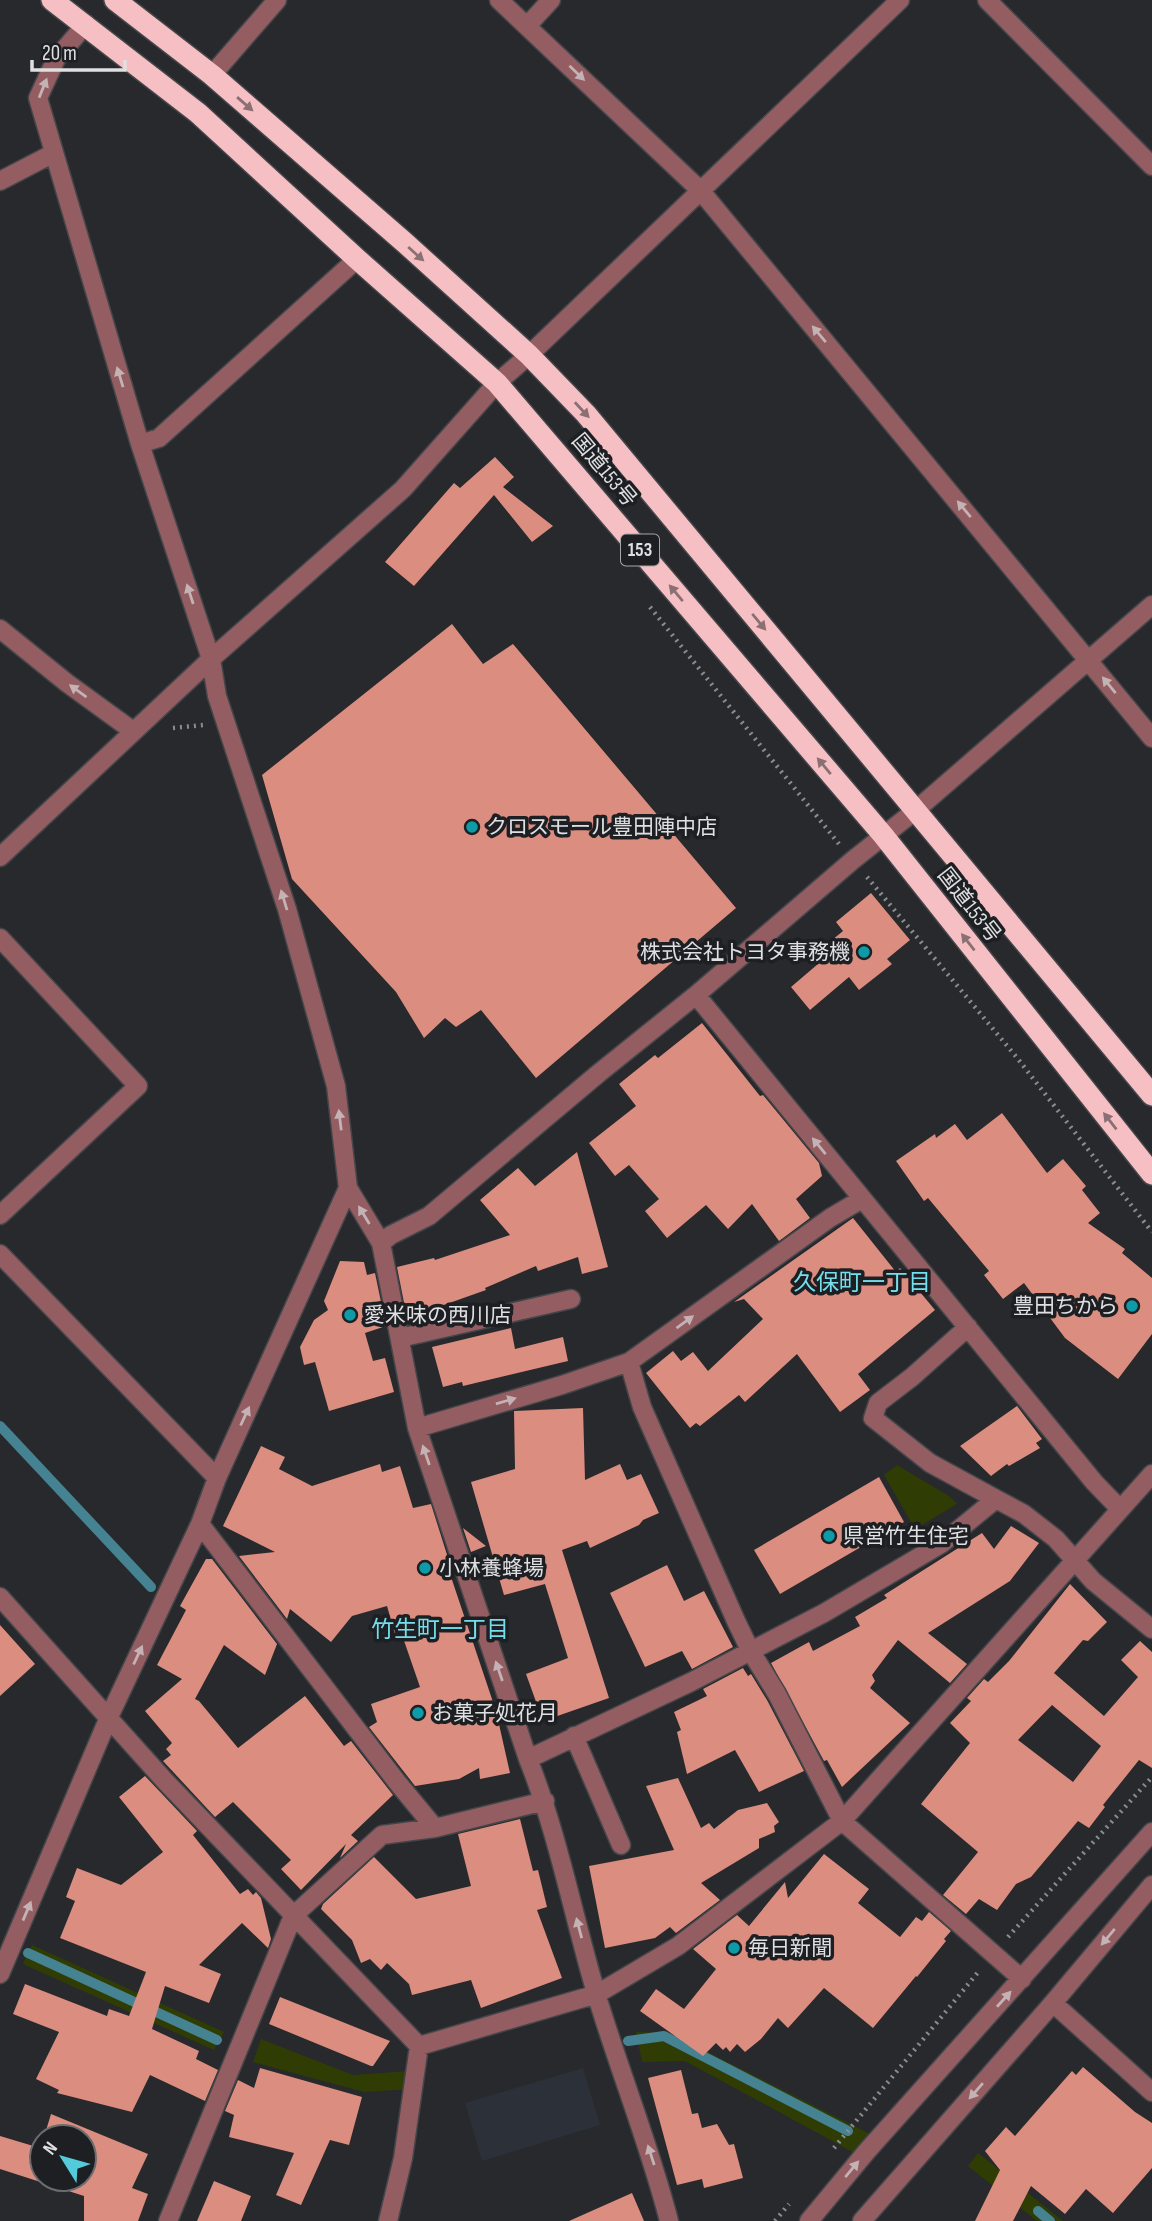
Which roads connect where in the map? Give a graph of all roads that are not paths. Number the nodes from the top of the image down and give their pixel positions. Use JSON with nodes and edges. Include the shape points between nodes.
{"nodes":[{"id":1,"x":52,"y":0,"type":"edge"},
{"id":2,"x":115,"y":0,"type":"edge"},
{"id":3,"x":277,"y":0,"type":"edge"},
{"id":4,"x":499,"y":0,"type":"edge"},
{"id":5,"x":551,"y":0,"type":"edge"},
{"id":6,"x":900,"y":0,"type":"edge"},
{"id":7,"x":987,"y":0,"type":"edge"},
{"id":8,"x":86,"y":24,"type":"junction"},
{"id":9,"x":527,"y":26,"type":"junction"},
{"id":10,"x":212,"y":75,"type":"junction"},
{"id":11,"x":54,"y":153,"type":"junction"},
{"id":12,"x":1152,"y":166,"type":"edge"},
{"id":13,"x":0,"y":181,"type":"edge"},
{"id":14,"x":700,"y":190,"type":"junction"},
{"id":15,"x":357,"y":259,"type":"junction"},
{"id":16,"x":529,"y":355,"type":"junction"},
{"id":17,"x":497,"y":383,"type":"junction"},
{"id":18,"x":140,"y":444,"type":"junction"},
{"id":19,"x":1152,"y":605,"type":"edge"},
{"id":20,"x":0,"y":629,"type":"edge"},
{"id":21,"x":211,"y":659,"type":"junction"},
{"id":22,"x":1089,"y":660,"type":"junction"},
{"id":23,"x":133,"y":731,"type":"junction"},
{"id":24,"x":1152,"y":738,"type":"edge"},
{"id":25,"x":916,"y":810,"type":"junction"},
{"id":26,"x":883,"y":835,"type":"junction"},
{"id":27,"x":0,"y":857,"type":"edge"},
{"id":28,"x":0,"y":938,"type":"edge"},
{"id":29,"x":696,"y":995,"type":"junction"},
{"id":30,"x":1152,"y":1095,"type":"edge"},
{"id":31,"x":1152,"y":1174,"type":"edge"},
{"id":32,"x":348,"y":1188,"type":"junction"},
{"id":33,"x":862,"y":1199,"type":"junction"},
{"id":34,"x":0,"y":1215,"type":"edge"},
{"id":35,"x":381,"y":1243,"type":"junction"},
{"id":36,"x":0,"y":1254,"type":"edge"},
{"id":37,"x":571,"y":1299,"type":"dead end"},
{"id":38,"x":968,"y":1327,"type":"junction"},
{"id":39,"x":400,"y":1338,"type":"junction"},
{"id":40,"x":629,"y":1362,"type":"junction"},
{"id":41,"x":417,"y":1428,"type":"junction"},
{"id":42,"x":1152,"y":1474,"type":"edge"},
{"id":43,"x":217,"y":1478,"type":"junction"},
{"id":44,"x":996,"y":1499,"type":"junction"},
{"id":45,"x":1120,"y":1509,"type":"junction"},
{"id":46,"x":200,"y":1524,"type":"junction"},
{"id":47,"x":1074,"y":1561,"type":"junction"},
{"id":48,"x":0,"y":1597,"type":"edge"},
{"id":49,"x":1152,"y":1629,"type":"edge"},
{"id":50,"x":750,"y":1650,"type":"junction"},
{"id":51,"x":109,"y":1717,"type":"junction"},
{"id":52,"x":574,"y":1737,"type":"junction"},
{"id":53,"x":528,"y":1759,"type":"junction"},
{"id":54,"x":545,"y":1801,"type":"junction"},
{"id":55,"x":842,"y":1821,"type":"junction"},
{"id":56,"x":435,"y":1828,"type":"junction"},
{"id":57,"x":1152,"y":1832,"type":"edge"},
{"id":58,"x":621,"y":1845,"type":"dead end"},
{"id":59,"x":1152,"y":1885,"type":"edge"},
{"id":60,"x":293,"y":1916,"type":"junction"},
{"id":61,"x":0,"y":1974,"type":"edge"},
{"id":62,"x":1022,"y":1979,"type":"junction"},
{"id":63,"x":597,"y":1994,"type":"junction"},
{"id":64,"x":1053,"y":2003,"type":"junction"},
{"id":65,"x":419,"y":2046,"type":"junction"},
{"id":66,"x":1152,"y":2092,"type":"edge"},
{"id":67,"x":169,"y":2221,"type":"edge"},
{"id":68,"x":388,"y":2221,"type":"edge"},
{"id":69,"x":669,"y":2221,"type":"edge"},
{"id":70,"x":809,"y":2221,"type":"edge"},
{"id":71,"x":862,"y":2221,"type":"edge"}],
"edges":[{"from":1,"to":8,"type":"highway","name":"国道153号","number":"153"},
{"from":2,"to":10,"type":"highway","name":"国道153号","number":"153"},
{"from":3,"to":10,"type":"street"},
{"from":4,"to":9,"type":"street"},
{"from":5,"to":9,"type":"street"},
{"from":6,"to":14,"type":"street"},
{"from":7,"to":12,"type":"street"},
{"from":11,"to":8,"type":"street","one_way":true,"via":[[38,98],[56,59]]},
{"from":8,"to":15,"type":"highway","name":"国道153号","number":"153","via":[[198,113]]},
{"from":9,"to":14,"type":"street","one_way":true},
{"from":10,"to":16,"type":"highway","name":"国道153号","number":"153","one_way":true},
{"from":11,"to":13,"type":"street"},
{"from":18,"to":11,"type":"street","one_way":true},
{"from":14,"to":16,"type":"street"},
{"from":22,"to":14,"type":"street","one_way":true},
{"from":15,"to":17,"type":"highway","name":"国道153号","number":"153"},
{"from":15,"to":18,"type":"street","via":[[159,438]]},
{"from":16,"to":17,"type":"street"},
{"from":16,"to":25,"type":"highway","name":"国道153号","number":"153","one_way":true,"via":[[586,414]]},
{"from":17,"to":21,"type":"street","via":[[403,489]]},
{"from":26,"to":17,"type":"highway","name":"国道153号","number":"153","one_way":true},
{"from":21,"to":18,"type":"street","one_way":true},
{"from":19,"to":22,"type":"street"},
{"from":23,"to":20,"type":"street","one_way":true},
{"from":21,"to":23,"type":"street"},
{"from":32,"to":21,"type":"street","one_way":true,"via":[[336,1086],[287,909],[217,696]]},
{"from":24,"to":22,"type":"street","one_way":true},
{"from":22,"to":25,"type":"street"},
{"from":23,"to":27,"type":"street"},
{"from":25,"to":26,"type":"street"},
{"from":25,"to":30,"type":"highway","name":"国道153号","number":"153"},
{"from":26,"to":29,"type":"street"},
{"from":31,"to":26,"type":"highway","name":"国道153号","number":"153","one_way":true},
{"from":28,"to":34,"type":"street","via":[[138,1086]]},
{"from":33,"to":29,"type":"street","one_way":true},
{"from":29,"to":35,"type":"street","via":[[429,1216]]},
{"from":35,"to":32,"type":"street","one_way":true},
{"from":43,"to":32,"type":"street","one_way":true},
{"from":33,"to":38,"type":"street"},
{"from":40,"to":33,"type":"street","one_way":true},
{"from":35,"to":39,"type":"street"},
{"from":36,"to":43,"type":"street"},
{"from":37,"to":39,"type":"street"},
{"from":38,"to":44,"type":"street","via":[[878,1403],[873,1418],[930,1463]]},
{"from":38,"to":45,"type":"street"},
{"from":39,"to":41,"type":"street"},
{"from":41,"to":40,"type":"street","one_way":true},
{"from":40,"to":50,"type":"street","via":[[642,1407]]},
{"from":53,"to":41,"type":"street","one_way":true},
{"from":42,"to":45,"type":"street"},
{"from":43,"to":46,"type":"street"},
{"from":44,"to":47,"type":"street","via":[[1056,1539]]},
{"from":44,"to":50,"type":"street","via":[[942,1544]]},
{"from":45,"to":47,"type":"street"},
{"from":51,"to":46,"type":"street","one_way":true},
{"from":46,"to":56,"type":"street"},
{"from":47,"to":49,"type":"street"},
{"from":47,"to":55,"type":"street"},
{"from":48,"to":51,"type":"street"},
{"from":50,"to":52,"type":"street"},
{"from":50,"to":55,"type":"street"},
{"from":51,"to":60,"type":"street"},
{"from":61,"to":51,"type":"street","one_way":true},
{"from":52,"to":53,"type":"street"},
{"from":52,"to":58,"type":"street"},
{"from":53,"to":54,"type":"street"},
{"from":54,"to":56,"type":"street"},
{"from":63,"to":54,"type":"street","one_way":true},
{"from":55,"to":62,"type":"street"},
{"from":55,"to":63,"type":"street","via":[[678,1946]]},
{"from":56,"to":60,"type":"street","via":[[383,1835]]},
{"from":57,"to":62,"type":"street"},
{"from":59,"to":64,"type":"street","one_way":true},
{"from":60,"to":65,"type":"street"},
{"from":60,"to":67,"type":"street"},
{"from":70,"to":62,"type":"street","one_way":true},
{"from":63,"to":65,"type":"street"},
{"from":69,"to":63,"type":"street","one_way":true},
{"from":64,"to":66,"type":"street"},
{"from":64,"to":71,"type":"street","one_way":true},
{"from":65,"to":68,"type":"street","via":[[403,2158]]}]}
